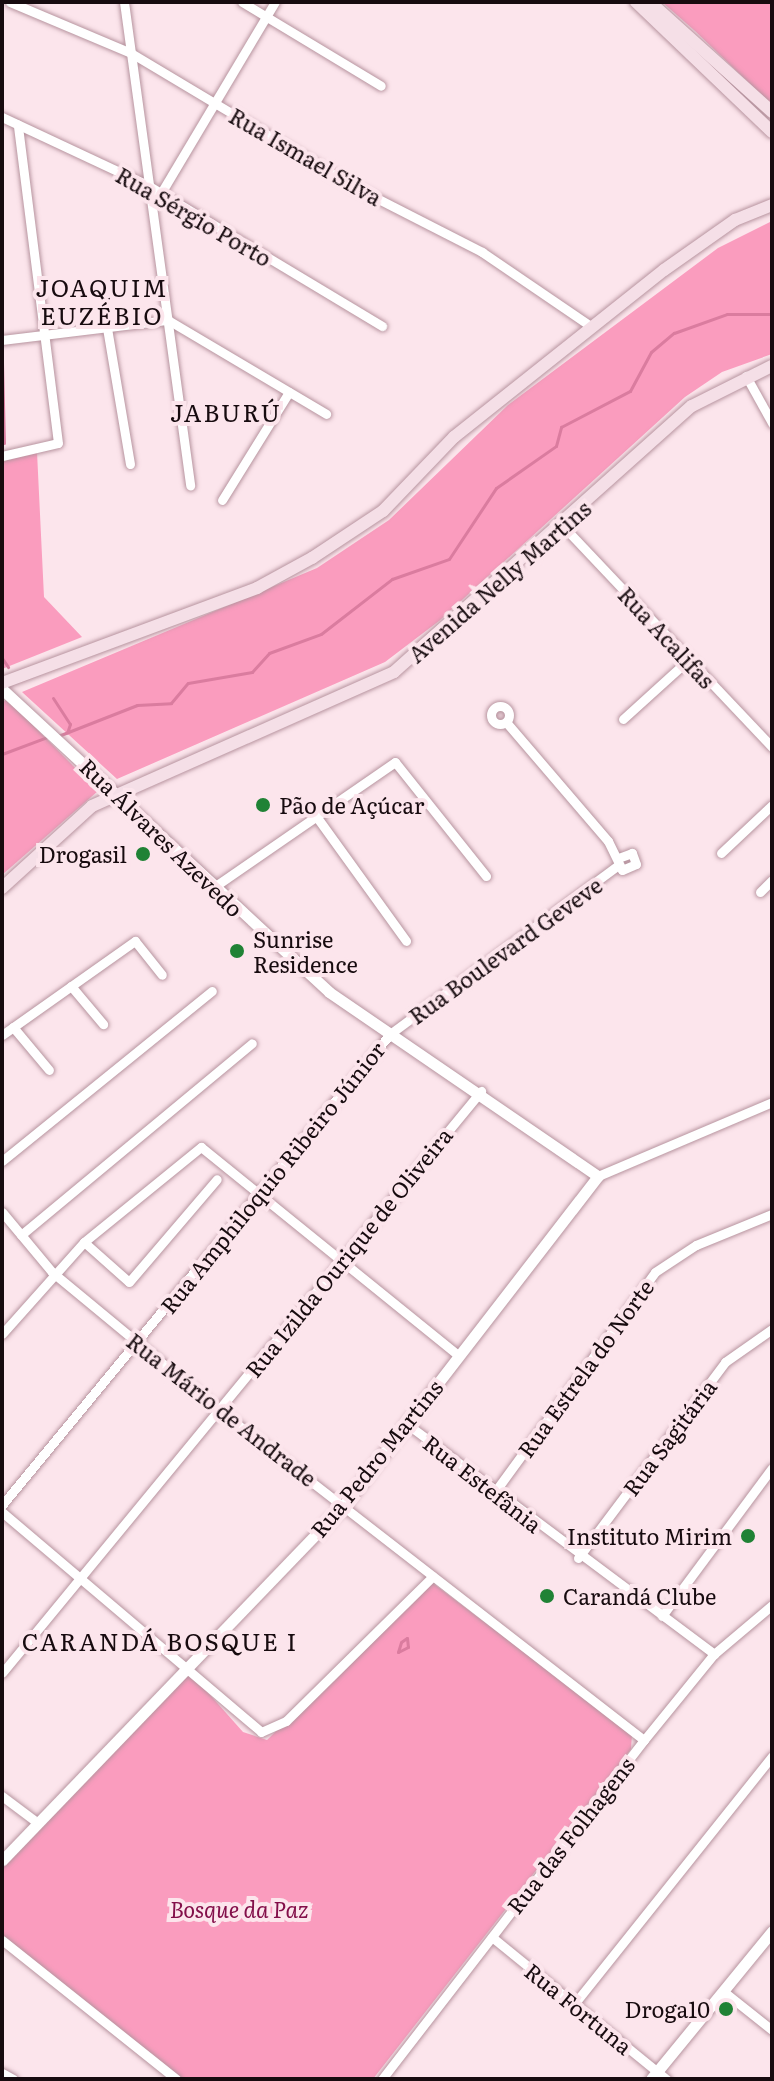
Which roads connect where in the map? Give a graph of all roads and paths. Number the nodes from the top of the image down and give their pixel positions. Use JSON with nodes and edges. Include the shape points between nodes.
{"nodes":[{"id":1,"x":10,"y":2,"type":"edge"},
{"id":2,"x":124,"y":2,"type":"edge"},
{"id":3,"x":242,"y":2,"type":"edge"},
{"id":4,"x":275,"y":2,"type":"edge"},
{"id":5,"x":636,"y":2,"type":"edge"},
{"id":6,"x":650,"y":2,"type":"edge"},
{"id":7,"x":266,"y":17,"type":"junction"},
{"id":8,"x":131,"y":53,"type":"junction"},
{"id":9,"x":381,"y":86,"type":"dead end"},
{"id":10,"x":215,"y":103,"type":"junction"},
{"id":11,"x":772,"y":112,"type":"edge"},
{"id":12,"x":2,"y":117,"type":"edge"},
{"id":13,"x":18,"y":125,"type":"junction"},
{"id":14,"x":772,"y":132,"type":"edge"},
{"id":15,"x":149,"y":186,"type":"junction"},
{"id":16,"x":161,"y":193,"type":"junction"},
{"id":17,"x":772,"y":205,"type":"edge"},
{"id":18,"x":168,"y":320,"type":"junction"},
{"id":19,"x":382,"y":326,"type":"dead end"},
{"id":20,"x":592,"y":327,"type":"junction"},
{"id":21,"x":107,"y":328,"type":"junction"},
{"id":22,"x":45,"y":336,"type":"junction"},
{"id":23,"x":2,"y":340,"type":"edge"},
{"id":24,"x":772,"y":366,"type":"edge"},
{"id":25,"x":746,"y":376,"type":"junction"},
{"id":26,"x":289,"y":392,"type":"junction"},
{"id":27,"x":326,"y":414,"type":"dead end"},
{"id":28,"x":772,"y":423,"type":"edge"},
{"id":29,"x":2,"y":456,"type":"edge"},
{"id":30,"x":130,"y":464,"type":"dead end"},
{"id":31,"x":190,"y":486,"type":"dead end"},
{"id":32,"x":222,"y":500,"type":"dead end"},
{"id":33,"x":563,"y":526,"type":"junction"},
{"id":34,"x":688,"y":660,"type":"junction"},
{"id":35,"x":2,"y":683,"type":"edge"},
{"id":36,"x":2,"y":689,"type":"edge"},
{"id":37,"x":623,"y":719,"type":"dead end"},
{"id":38,"x":506,"y":722,"type":"dead end"},
{"id":39,"x":772,"y":747,"type":"edge"},
{"id":40,"x":117,"y":793,"type":"junction"},
{"id":41,"x":772,"y":805,"type":"edge"},
{"id":42,"x":316,"y":816,"type":"junction"},
{"id":43,"x":721,"y":853,"type":"dead end"},
{"id":44,"x":486,"y":876,"type":"dead end"},
{"id":45,"x":772,"y":880,"type":"edge"},
{"id":46,"x":214,"y":887,"type":"junction"},
{"id":47,"x":2,"y":888,"type":"edge"},
{"id":48,"x":760,"y":892,"type":"dead end"},
{"id":49,"x":406,"y":941,"type":"dead end"},
{"id":50,"x":162,"y":975,"type":"dead end"},
{"id":51,"x":71,"y":986,"type":"junction"},
{"id":52,"x":212,"y":991,"type":"dead end"},
{"id":53,"x":103,"y":1024,"type":"dead end"},
{"id":54,"x":13,"y":1027,"type":"junction"},
{"id":55,"x":390,"y":1034,"type":"junction"},
{"id":56,"x":2,"y":1035,"type":"edge"},
{"id":57,"x":252,"y":1043,"type":"dead end"},
{"id":58,"x":49,"y":1070,"type":"dead end"},
{"id":59,"x":481,"y":1091,"type":"junction"},
{"id":60,"x":772,"y":1102,"type":"edge"},
{"id":61,"x":2,"y":1161,"type":"edge"},
{"id":62,"x":598,"y":1176,"type":"junction"},
{"id":63,"x":217,"y":1179,"type":"dead end"},
{"id":64,"x":258,"y":1195,"type":"junction"},
{"id":65,"x":2,"y":1212,"type":"edge"},
{"id":66,"x":772,"y":1214,"type":"edge"},
{"id":67,"x":21,"y":1235,"type":"junction"},
{"id":68,"x":84,"y":1242,"type":"junction"},
{"id":69,"x":339,"y":1264,"type":"junction"},
{"id":70,"x":52,"y":1272,"type":"junction"},
{"id":71,"x":772,"y":1329,"type":"edge"},
{"id":72,"x":2,"y":1334,"type":"edge"},
{"id":73,"x":137,"y":1342,"type":"junction"},
{"id":74,"x":458,"y":1355,"type":"junction"},
{"id":75,"x":219,"y":1410,"type":"junction"},
{"id":76,"x":407,"y":1424,"type":"junction"},
{"id":77,"x":772,"y":1468,"type":"edge"},
{"id":78,"x":494,"y":1493,"type":"junction"},
{"id":79,"x":2,"y":1505,"type":"edge"},
{"id":80,"x":344,"y":1505,"type":"junction"},
{"id":81,"x":2,"y":1512,"type":"edge"},
{"id":82,"x":578,"y":1558,"type":"junction"},
{"id":83,"x":433,"y":1576,"type":"junction"},
{"id":84,"x":80,"y":1577,"type":"junction"},
{"id":85,"x":772,"y":1605,"type":"edge"},
{"id":86,"x":662,"y":1616,"type":"junction"},
{"id":87,"x":714,"y":1654,"type":"junction"},
{"id":88,"x":189,"y":1664,"type":"junction"},
{"id":89,"x":2,"y":1673,"type":"edge"},
{"id":90,"x":644,"y":1740,"type":"junction"},
{"id":91,"x":772,"y":1756,"type":"edge"},
{"id":92,"x":2,"y":1796,"type":"edge"},
{"id":93,"x":33,"y":1819,"type":"junction"},
{"id":94,"x":2,"y":1860,"type":"edge"},
{"id":95,"x":772,"y":1931,"type":"edge"},
{"id":96,"x":492,"y":1937,"type":"junction"},
{"id":97,"x":2,"y":1940,"type":"edge"},
{"id":98,"x":723,"y":1991,"type":"junction"},
{"id":99,"x":575,"y":2003,"type":"junction"},
{"id":100,"x":772,"y":2030,"type":"edge"},
{"id":101,"x":2,"y":2073,"type":"edge"},
{"id":102,"x":658,"y":2077,"type":"edge"},
{"id":103,"x":13,"y":2079,"type":"edge"},
{"id":104,"x":176,"y":2079,"type":"edge"},
{"id":105,"x":382,"y":2079,"type":"edge"}],
"edges":[{"from":1,"to":8,"type":"street","name":"Rua Ismael Silva"},
{"from":2,"to":8,"type":"street"},
{"from":3,"to":7,"type":"street"},
{"from":4,"to":7,"type":"street"},
{"from":5,"to":14,"type":"main road"},
{"from":6,"to":11,"type":"main road"},
{"from":7,"to":9,"type":"street"},
{"from":7,"to":10,"type":"street"},
{"from":8,"to":10,"type":"street","name":"Rua Ismael Silva"},
{"from":8,"to":15,"type":"street"},
{"from":10,"to":16,"type":"street"},
{"from":10,"to":20,"type":"street","name":"Rua Ismael Silva","via":[[482,252]]},
{"from":12,"to":13,"type":"street","name":"Rua Sérgio Porto"},
{"from":13,"to":15,"type":"street","name":"Rua Sérgio Porto"},
{"from":13,"to":22,"type":"street"},
{"from":15,"to":16,"type":"street","name":"Rua Sérgio Porto"},
{"from":15,"to":18,"type":"street"},
{"from":16,"to":19,"type":"street","name":"Rua Sérgio Porto"},
{"from":17,"to":20,"type":"main road","via":[[710,236]]},
{"from":18,"to":21,"type":"street"},
{"from":18,"to":26,"type":"street"},
{"from":18,"to":31,"type":"street"},
{"from":20,"to":35,"type":"main road","via":[[454,437],[383,511],[312,558],[257,588]]},
{"from":21,"to":22,"type":"street"},
{"from":21,"to":30,"type":"street"},
{"from":22,"to":23,"type":"street"},
{"from":22,"to":29,"type":"street","via":[[58,443]]},
{"from":24,"to":25,"type":"main road","name":"Avenida Nelly Martins"},
{"from":25,"to":28,"type":"street"},
{"from":25,"to":33,"type":"main road","name":"Avenida Nelly Martins","via":[[692,406]]},
{"from":26,"to":27,"type":"street"},
{"from":26,"to":32,"type":"street"},
{"from":33,"to":34,"type":"street","name":"Rua Acalifas"},
{"from":33,"to":40,"type":"main road","name":"Avenida Nelly Martins","via":[[394,672]]},
{"from":34,"to":37,"type":"street"},
{"from":34,"to":39,"type":"street","name":"Rua Acalifas"},
{"from":36,"to":40,"type":"street","name":"Rua Álvares Azevedo"},
{"from":38,"to":55,"type":"street","name":"Rua Boulevard Geveve","via":[[618,862]]},
{"from":40,"to":46,"type":"street","name":"Rua Álvares Azevedo"},
{"from":40,"to":47,"type":"main road","name":"Avenida Nelly Martins","via":[[69,824]]},
{"from":41,"to":43,"type":"street"},
{"from":42,"to":44,"type":"street","via":[[378,772],[402,765]]},
{"from":42,"to":46,"type":"street"},
{"from":42,"to":49,"type":"street"},
{"from":45,"to":48,"type":"street"},
{"from":46,"to":55,"type":"street","name":"Rua Álvares Azevedo","via":[[298,966]]},
{"from":50,"to":51,"type":"street","via":[[135,941]]},
{"from":51,"to":53,"type":"street"},
{"from":51,"to":54,"type":"street"},
{"from":52,"to":61,"type":"street"},
{"from":54,"to":56,"type":"street"},
{"from":54,"to":58,"type":"street"},
{"from":55,"to":59,"type":"street","name":"Rua Álvares Azevedo"},
{"from":55,"to":64,"type":"street","name":"Rua Amphiloquio Ribeiro Júnior"},
{"from":57,"to":67,"type":"street"},
{"from":59,"to":62,"type":"street","name":"Rua Álvares Azevedo"},
{"from":59,"to":69,"type":"street","name":"Rua Izilda Ourique de Oliveira"},
{"from":60,"to":62,"type":"street","name":"Rua Pedro Martins"},
{"from":62,"to":74,"type":"street","name":"Rua Pedro Martins"},
{"from":63,"to":68,"type":"street","via":[[129,1282]]},
{"from":64,"to":68,"type":"street","via":[[201,1147]]},
{"from":64,"to":69,"type":"street"},
{"from":64,"to":73,"type":"street","name":"Rua Amphiloquio Ribeiro Júnior"},
{"from":65,"to":67,"type":"street","name":"Rua Mário de Andrade"},
{"from":66,"to":78,"type":"street","name":"Rua Estrela do Norte","via":[[696,1245],[655,1272]]},
{"from":67,"to":70,"type":"street","name":"Rua Mário de Andrade"},
{"from":68,"to":70,"type":"street"},
{"from":69,"to":74,"type":"street"},
{"from":69,"to":75,"type":"street","name":"Rua Izilda Ourique de Oliveira"},
{"from":70,"to":72,"type":"street"},
{"from":70,"to":73,"type":"street","name":"Rua Mário de Andrade"},
{"from":71,"to":82,"type":"street","name":"Rua Sagitária","via":[[725,1362]]},
{"from":73,"to":75,"type":"street","name":"Rua Mário de Andrade"},
{"from":73,"to":79,"type":"street","name":"Rua Amphiloquio Ribeiro Júnior"},
{"from":74,"to":76,"type":"street","name":"Rua Pedro Martins"},
{"from":75,"to":80,"type":"street","name":"Rua Mário de Andrade"},
{"from":75,"to":84,"type":"street","name":"Rua Izilda Ourique de Oliveira"},
{"from":76,"to":78,"type":"street","name":"Rua Estefânia"},
{"from":76,"to":80,"type":"street","name":"Rua Pedro Martins"},
{"from":77,"to":86,"type":"street"},
{"from":78,"to":82,"type":"street","name":"Rua Estefânia"},
{"from":80,"to":83,"type":"street","name":"Rua Mário de Andrade"},
{"from":80,"to":88,"type":"street","name":"Rua Pedro Martins"},
{"from":81,"to":84,"type":"street"},
{"from":82,"to":86,"type":"street","name":"Rua Estefânia"},
{"from":83,"to":88,"type":"street","via":[[286,1721],[261,1732]]},
{"from":83,"to":90,"type":"street","name":"Rua Mário de Andrade"},
{"from":84,"to":88,"type":"street"},
{"from":84,"to":89,"type":"street","name":"Rua Izilda Ourique de Oliveira"},
{"from":85,"to":87,"type":"street","name":"Rua das Folhagens"},
{"from":86,"to":87,"type":"street","name":"Rua Estefânia"},
{"from":87,"to":90,"type":"street","name":"Rua das Folhagens"},
{"from":88,"to":93,"type":"street","name":"Rua Pedro Martins"},
{"from":90,"to":96,"type":"street","name":"Rua das Folhagens"},
{"from":91,"to":99,"type":"street"},
{"from":92,"to":93,"type":"street"},
{"from":93,"to":94,"type":"street","name":"Rua Pedro Martins"},
{"from":95,"to":98,"type":"street"},
{"from":96,"to":99,"type":"street","name":"Rua Fortuna"},
{"from":96,"to":105,"type":"street","name":"Rua das Folhagens"},
{"from":97,"to":104,"type":"street"},
{"from":98,"to":100,"type":"street"},
{"from":98,"to":102,"type":"street"},
{"from":99,"to":102,"type":"street","name":"Rua Fortuna"},
{"from":101,"to":103,"type":"street"}]}
